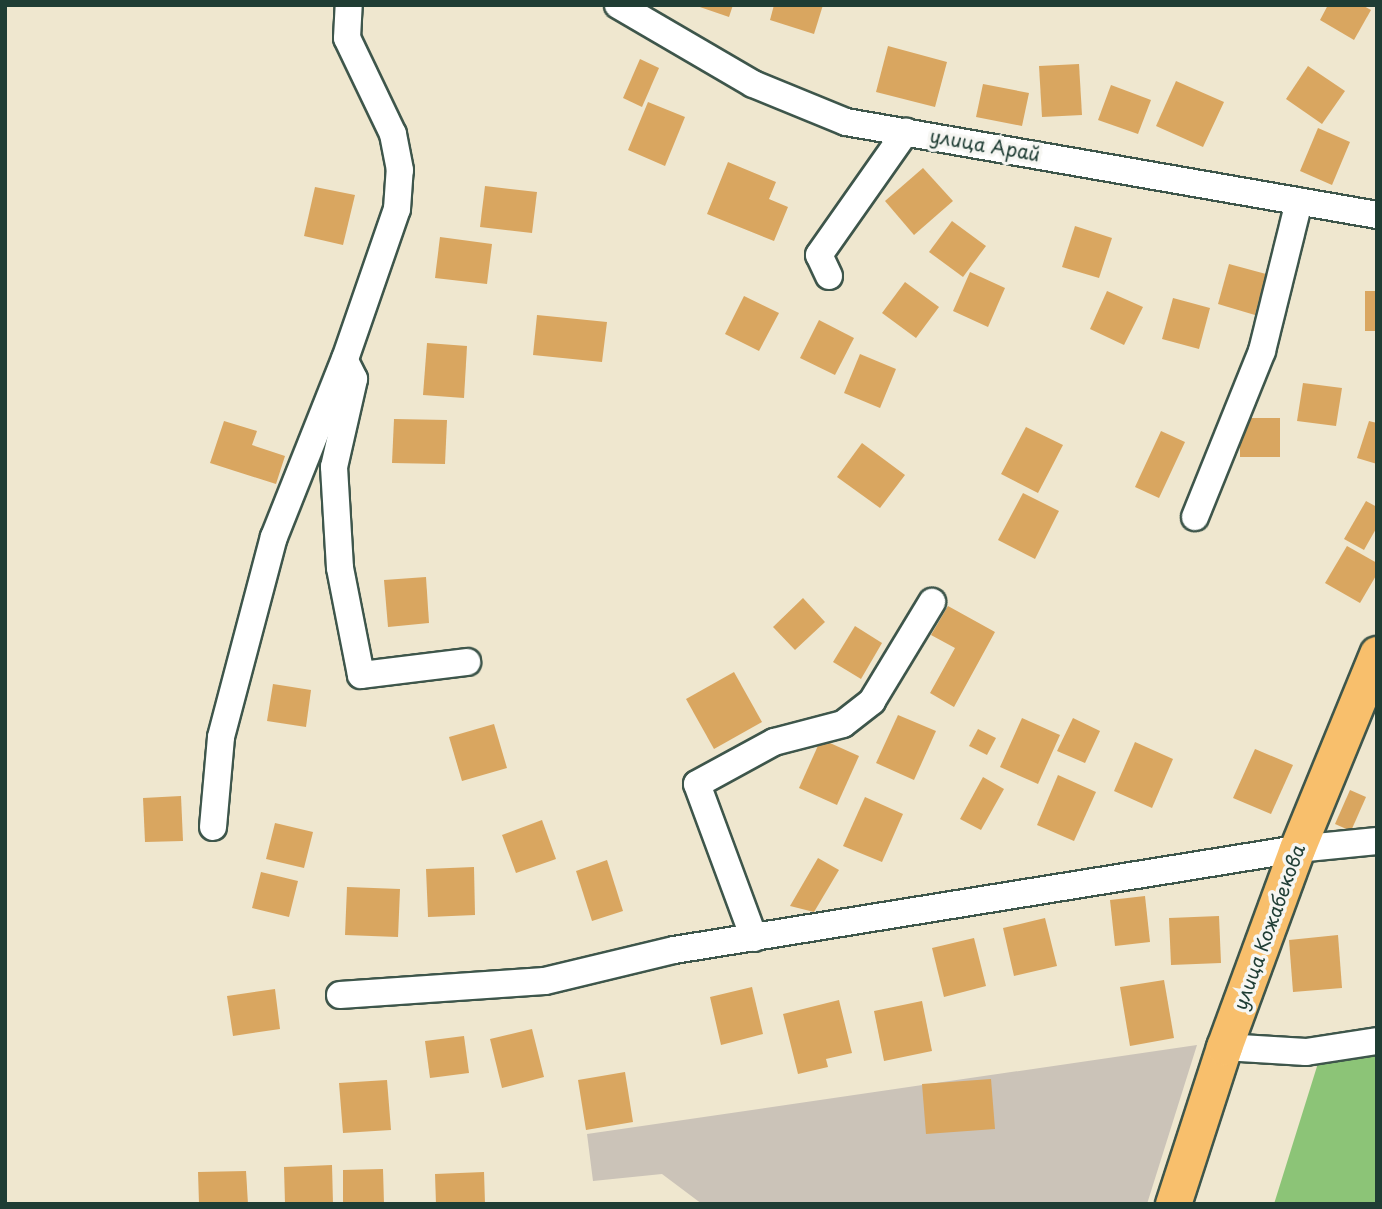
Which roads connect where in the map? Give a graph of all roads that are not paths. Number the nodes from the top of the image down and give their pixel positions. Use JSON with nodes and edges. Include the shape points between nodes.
{"nodes":[{"id":1,"x":349,"y":5,"type":"edge"},
{"id":2,"x":618,"y":5,"type":"edge"},
{"id":3,"x":906,"y":131,"type":"junction"},
{"id":4,"x":1299,"y":201,"type":"junction"},
{"id":5,"x":1377,"y":215,"type":"edge"},
{"id":6,"x":829,"y":276,"type":"dead end"},
{"id":7,"x":345,"y":359,"type":"junction"},
{"id":8,"x":1195,"y":517,"type":"dead end"},
{"id":9,"x":932,"y":602,"type":"dead end"},
{"id":10,"x":1377,"y":654,"type":"edge"},
{"id":11,"x":467,"y":662,"type":"dead end"},
{"id":12,"x":213,"y":827,"type":"dead end"},
{"id":13,"x":1377,"y":841,"type":"edge"},
{"id":14,"x":1297,"y":849,"type":"junction"},
{"id":15,"x":754,"y":938,"type":"junction"},
{"id":16,"x":340,"y":995,"type":"dead end"},
{"id":17,"x":1377,"y":1041,"type":"edge"},
{"id":18,"x":1224,"y":1048,"type":"junction"},
{"id":19,"x":1173,"y":1204,"type":"edge"}],
"edges":[{"from":1,"to":7,"type":"street","via":[[346,38],[393,134],[400,170],[397,209]]},
{"from":2,"to":3,"type":"street","name":"улица Арай","via":[[753,84],[846,122]]},
{"from":3,"to":4,"type":"street","name":"улица Арай"},
{"from":3,"to":6,"type":"street","via":[[818,255]]},
{"from":4,"to":5,"type":"street","name":"улица Арай"},
{"from":4,"to":8,"type":"street","via":[[1262,351]]},
{"from":7,"to":11,"type":"street","via":[[354,379],[334,467],[340,568],[361,675]]},
{"from":7,"to":12,"type":"street","via":[[274,537],[221,737]]},
{"from":9,"to":15,"type":"street","via":[[872,701],[843,724],[774,742],[697,784]]},
{"from":10,"to":14,"type":"main road","name":"улица Кожабекова"},
{"from":13,"to":14,"type":"street"},
{"from":14,"to":15,"type":"street"},
{"from":14,"to":18,"type":"main road","name":"улица Кожабекова"},
{"from":15,"to":16,"type":"street","via":[[674,950],[545,981]]},
{"from":17,"to":18,"type":"street","via":[[1306,1052]]},
{"from":18,"to":19,"type":"main road","name":"улица Кожабекова"}]}
